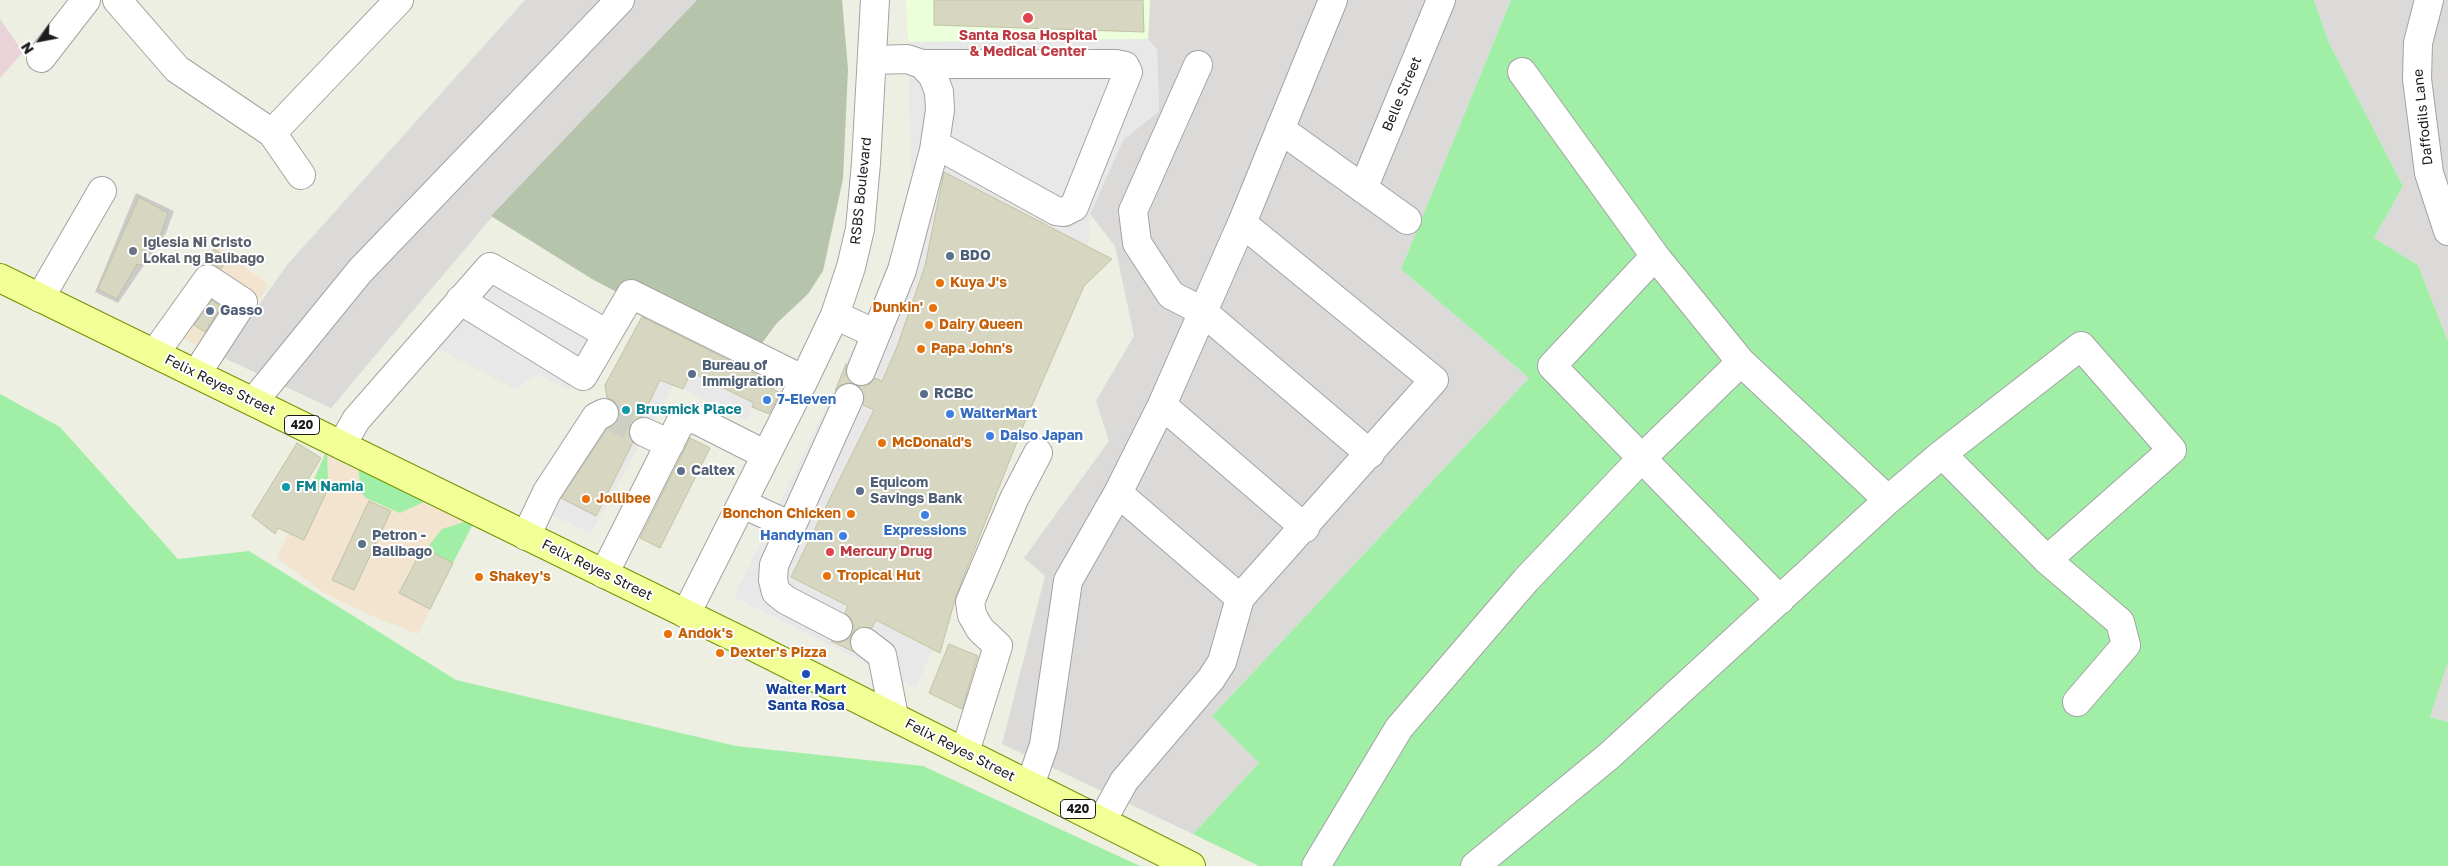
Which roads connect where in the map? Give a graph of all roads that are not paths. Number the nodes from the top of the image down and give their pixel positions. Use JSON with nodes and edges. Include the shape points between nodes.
{"nodes":[{"id":1,"x":86,"y":0,"type":"edge"},
{"id":2,"x":117,"y":0,"type":"edge"},
{"id":3,"x":399,"y":0,"type":"edge"},
{"id":4,"x":620,"y":0,"type":"edge"},
{"id":5,"x":875,"y":0,"type":"edge"},
{"id":6,"x":1333,"y":0,"type":"edge"},
{"id":7,"x":1441,"y":0,"type":"edge"},
{"id":8,"x":2429,"y":0,"type":"edge"},
{"id":9,"x":41,"y":58,"type":"dead end"},
{"id":10,"x":873,"y":60,"type":"junction"},
{"id":11,"x":922,"y":64,"type":"junction"},
{"id":12,"x":1198,"y":65,"type":"dead end"},
{"id":13,"x":1522,"y":72,"type":"dead end"},
{"id":14,"x":1280,"y":129,"type":"junction"},
{"id":15,"x":272,"y":133,"type":"junction"},
{"id":16,"x":934,"y":150,"type":"junction"},
{"id":17,"x":300,"y":175,"type":"dead end"},
{"id":18,"x":1363,"y":189,"type":"junction"},
{"id":19,"x":102,"y":191,"type":"dead end"},
{"id":20,"x":1407,"y":220,"type":"dead end"},
{"id":21,"x":1242,"y":223,"type":"junction"},
{"id":22,"x":2448,"y":231,"type":"edge"},
{"id":23,"x":1655,"y":256,"type":"junction"},
{"id":24,"x":0,"y":278,"type":"edge"},
{"id":25,"x":40,"y":298,"type":"junction"},
{"id":26,"x":460,"y":300,"type":"junction"},
{"id":27,"x":1202,"y":311,"type":"junction"},
{"id":28,"x":835,"y":314,"type":"junction"},
{"id":29,"x":607,"y":334,"type":"junction"},
{"id":30,"x":876,"y":334,"type":"junction"},
{"id":31,"x":155,"y":353,"type":"junction"},
{"id":32,"x":1741,"y":362,"type":"junction"},
{"id":33,"x":861,"y":371,"type":"dead end"},
{"id":34,"x":197,"y":373,"type":"junction"},
{"id":35,"x":804,"y":380,"type":"junction"},
{"id":36,"x":849,"y":398,"type":"dead end"},
{"id":37,"x":254,"y":401,"type":"junction"},
{"id":38,"x":1162,"y":405,"type":"junction"},
{"id":39,"x":604,"y":413,"type":"dead end"},
{"id":40,"x":644,"y":432,"type":"tunnel mouth"},
{"id":41,"x":670,"y":444,"type":"junction"},
{"id":42,"x":342,"y":445,"type":"junction"},
{"id":43,"x":1038,"y":453,"type":"dead end"},
{"id":44,"x":1370,"y":454,"type":"junction"},
{"id":45,"x":1942,"y":454,"type":"junction"},
{"id":46,"x":766,"y":455,"type":"junction"},
{"id":47,"x":1641,"y":460,"type":"junction"},
{"id":48,"x":1118,"y":493,"type":"junction"},
{"id":49,"x":1888,"y":500,"type":"junction"},
{"id":50,"x":743,"y":504,"type":"junction"},
{"id":51,"x":791,"y":526,"type":"junction"},
{"id":52,"x":1304,"y":528,"type":"junction"},
{"id":53,"x":526,"y":536,"type":"junction"},
{"id":54,"x":2047,"y":560,"type":"junction"},
{"id":55,"x":604,"y":574,"type":"junction"},
{"id":56,"x":1240,"y":598,"type":"junction"},
{"id":57,"x":1780,"y":600,"type":"junction"},
{"id":58,"x":686,"y":614,"type":"junction"},
{"id":59,"x":838,"y":628,"type":"dead end"},
{"id":60,"x":865,"y":642,"type":"dead end"},
{"id":61,"x":2078,"y":702,"type":"dead end"},
{"id":62,"x":894,"y":716,"type":"junction"},
{"id":63,"x":965,"y":752,"type":"junction"},
{"id":64,"x":1030,"y":785,"type":"junction"},
{"id":65,"x":1102,"y":821,"type":"junction"},
{"id":66,"x":1192,"y":866,"type":"edge"},
{"id":67,"x":1316,"y":866,"type":"edge"},
{"id":68,"x":1475,"y":866,"type":"edge"}],
"edges":[{"from":1,"to":2,"type":"street","via":[[105,5]]},
{"from":1,"to":9,"type":"street"},
{"from":2,"to":15,"type":"street","via":[[177,70]]},
{"from":3,"to":15,"type":"street"},
{"from":4,"to":37,"type":"street","via":[[360,271]]},
{"from":5,"to":10,"type":"street","name":"RSBS Boulevard"},
{"from":6,"to":14,"type":"street"},
{"from":7,"to":18,"type":"street","name":"Belle Street"},
{"from":8,"to":22,"type":"street","name":"Daffodils Lane","via":[[2418,43],[2417,80],[2429,173]]},
{"from":10,"to":11,"type":"street","via":[[907,59]]},
{"from":10,"to":28,"type":"street","name":"RSBS Boulevard","via":[[860,229],[852,267]]},
{"from":11,"to":16,"type":"street","via":[[933,76],[939,92],[940,110]]},
{"from":11,"to":16,"type":"street","via":[[1116,64],[1125,66],[1128,72],[1074,207],[1064,212],[1056,211],[944,149]]},
{"from":12,"to":27,"type":"street","via":[[1133,211],[1137,244],[1171,295]]},
{"from":13,"to":23,"type":"street"},
{"from":14,"to":18,"type":"street"},
{"from":14,"to":21,"type":"street"},
{"from":15,"to":17,"type":"street"},
{"from":16,"to":30,"type":"street","via":[[902,270]]},
{"from":18,"to":20,"type":"street"},
{"from":19,"to":25,"type":"street"},
{"from":21,"to":27,"type":"street"},
{"from":21,"to":44,"type":"street","via":[[1434,380]]},
{"from":23,"to":32,"type":"street"},
{"from":23,"to":47,"type":"street","via":[[1552,366]]},
{"from":24,"to":25,"type":"main road","name":"Felix Reyes Street","number":"420"},
{"from":25,"to":31,"type":"main road","name":"Felix Reyes Street","number":"420"},
{"from":26,"to":29,"type":"street","via":[[490,266]]},
{"from":26,"to":29,"type":"street","via":[[583,376]]},
{"from":26,"to":42,"type":"street","via":[[356,420]]},
{"from":27,"to":38,"type":"street"},
{"from":27,"to":44,"type":"street"},
{"from":28,"to":30,"type":"street"},
{"from":28,"to":35,"type":"street","name":"RSBS Boulevard"},
{"from":29,"to":35,"type":"street","via":[[631,294]]},
{"from":30,"to":33,"type":"street"},
{"from":31,"to":34,"type":"main road","name":"Felix Reyes Street","number":"420"},
{"from":31,"to":34,"type":"street","via":[[208,278],[243,302]]},
{"from":32,"to":47,"type":"street"},
{"from":32,"to":49,"type":"street"},
{"from":34,"to":37,"type":"main road","name":"Felix Reyes Street","number":"420"},
{"from":35,"to":46,"type":"street","name":"RSBS Boulevard"},
{"from":36,"to":51,"type":"street"},
{"from":37,"to":42,"type":"main road","name":"Felix Reyes Street","number":"420"},
{"from":38,"to":48,"type":"street"},
{"from":38,"to":52,"type":"street"},
{"from":39,"to":53,"type":"street","via":[[596,417],[547,492]]},
{"from":40,"to":41,"type":"street"},
{"from":41,"to":46,"type":"street","via":[[680,422],[689,419]]},
{"from":41,"to":55,"type":"street"},
{"from":42,"to":53,"type":"main road","name":"Felix Reyes Street","number":"420"},
{"from":43,"to":63,"type":"street","via":[[1014,499],[970,602],[972,615],[980,629],[998,646]]},
{"from":44,"to":52,"type":"street"},
{"from":45,"to":49,"type":"street"},
{"from":45,"to":54,"type":"street"},
{"from":45,"to":54,"type":"street","via":[[2081,346],[2172,450]]},
{"from":46,"to":50,"type":"street","name":"RSBS Boulevard"},
{"from":47,"to":57,"type":"street"},
{"from":47,"to":67,"type":"street","via":[[1526,580],[1399,728]]},
{"from":48,"to":56,"type":"street"},
{"from":48,"to":64,"type":"street","via":[[1068,581],[1044,745]]},
{"from":49,"to":57,"type":"street"},
{"from":50,"to":51,"type":"street"},
{"from":50,"to":58,"type":"street","name":"RSBS Boulevard"},
{"from":51,"to":59,"type":"street","via":[[774,565],[776,592]]},
{"from":52,"to":56,"type":"street"},
{"from":53,"to":55,"type":"main road","name":"Felix Reyes Street","number":"420"},
{"from":54,"to":61,"type":"street","via":[[2120,622],[2126,645]]},
{"from":55,"to":58,"type":"main road","name":"Felix Reyes Street","number":"420"},
{"from":56,"to":65,"type":"street","via":[[1222,662],[1124,781]]},
{"from":57,"to":68,"type":"street","via":[[1609,756]]},
{"from":58,"to":62,"type":"main road","name":"Felix Reyes Street","number":"420"},
{"from":60,"to":62,"type":"street","via":[[882,655]]},
{"from":62,"to":63,"type":"main road","name":"Felix Reyes Street","number":"420"},
{"from":63,"to":64,"type":"main road","name":"Felix Reyes Street","number":"420"},
{"from":64,"to":65,"type":"main road","name":"Felix Reyes Street","number":"420"},
{"from":65,"to":66,"type":"main road","name":"Felix Reyes Street","number":"420"}]}
